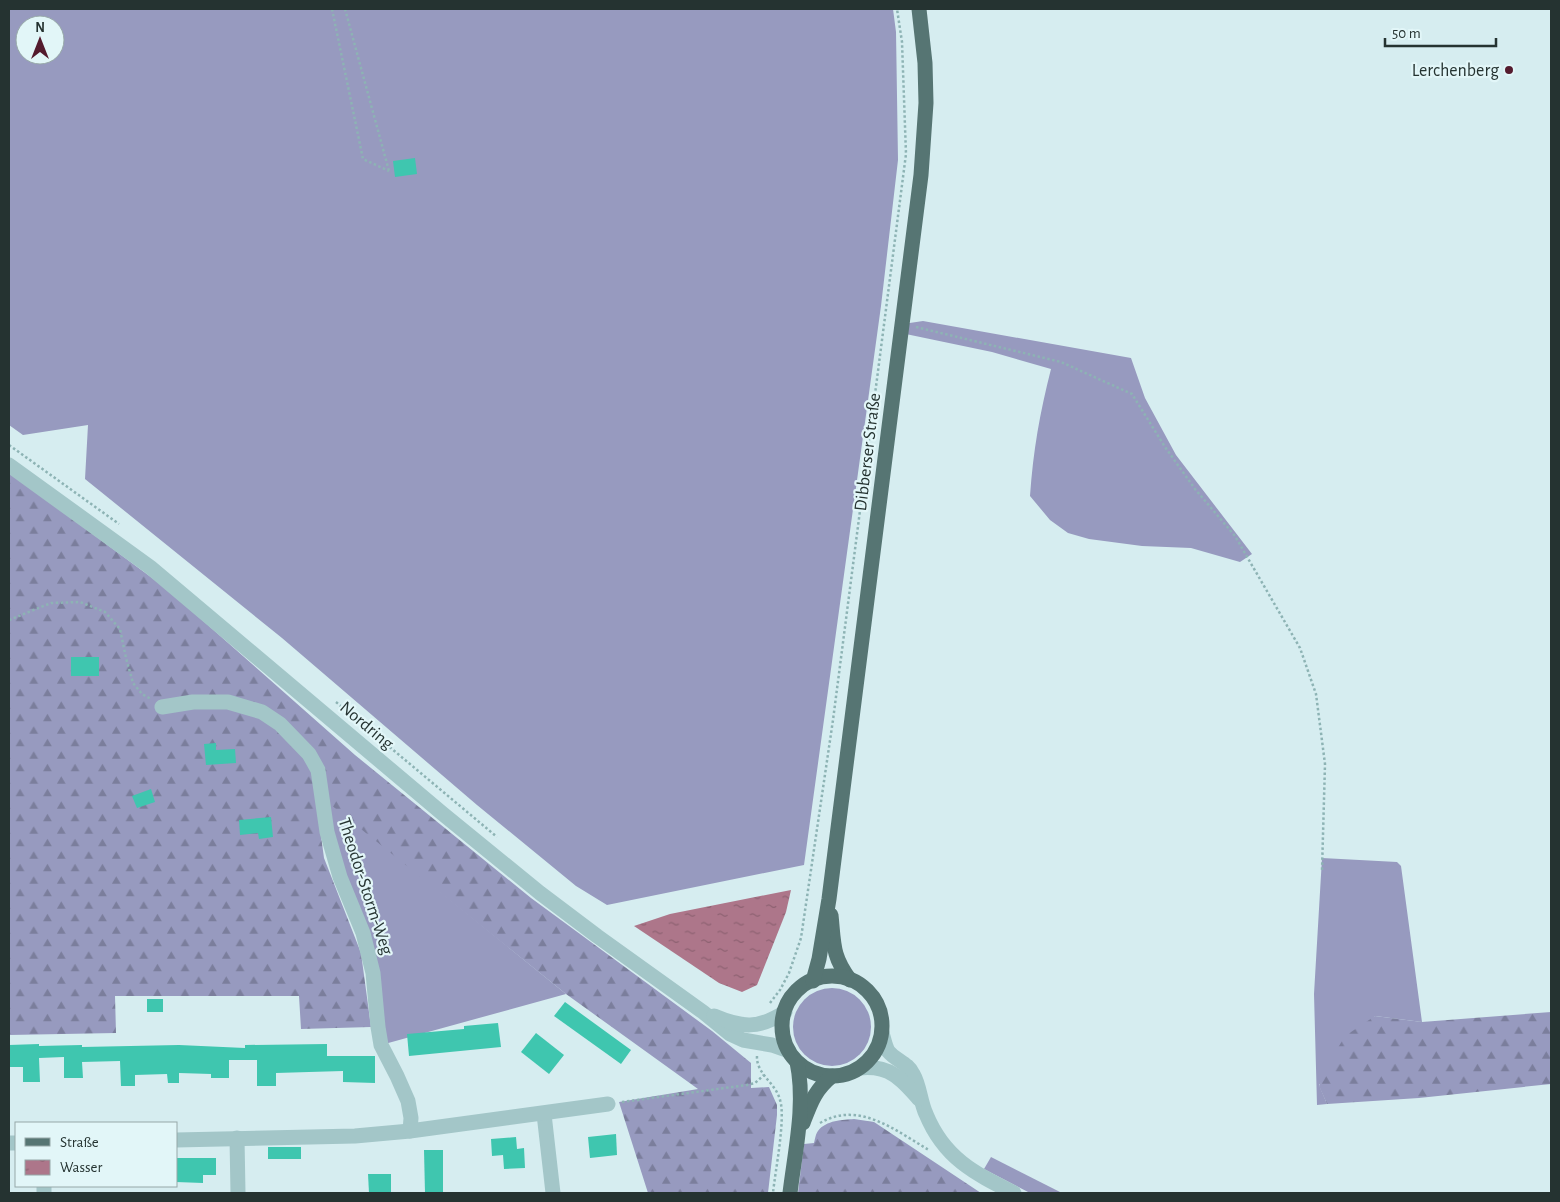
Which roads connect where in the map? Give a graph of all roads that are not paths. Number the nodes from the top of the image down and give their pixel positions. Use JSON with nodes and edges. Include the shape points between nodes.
{"nodes":[{"id":1,"x":919,"y":9,"type":"edge"},
{"id":2,"x":9,"y":465,"type":"edge"},
{"id":3,"x":162,"y":707,"type":"road end"},
{"id":4,"x":829,"y":899,"type":"junction"},
{"id":5,"x":813,"y":980,"type":"junction"},
{"id":6,"x":850,"y":980,"type":"junction"},
{"id":7,"x":703,"y":1012,"type":"junction"},
{"id":8,"x":785,"y":1012,"type":"junction"},
{"id":9,"x":882,"y":1033,"type":"junction"},
{"id":10,"x":793,"y":1056,"type":"junction"},
{"id":11,"x":860,"y":1068,"type":"junction"},
{"id":12,"x":832,"y":1076,"type":"junction"},
{"id":13,"x":920,"y":1100,"type":"junction"},
{"id":14,"x":608,"y":1104,"type":"road end"},
{"id":15,"x":544,"y":1114,"type":"junction"},
{"id":16,"x":410,"y":1131,"type":"junction"},
{"id":17,"x":238,"y":1138,"type":"junction"},
{"id":18,"x":797,"y":1138,"type":"junction"},
{"id":19,"x":178,"y":1140,"type":"edge"},
{"id":20,"x":238,"y":1193,"type":"edge"},
{"id":21,"x":553,"y":1193,"type":"edge"},
{"id":22,"x":790,"y":1193,"type":"edge"},
{"id":23,"x":1014,"y":1193,"type":"edge"}],
"edges":[{"from":1,"to":4,"type":"main road","name":"Dibberser Straße","via":[[926,103],[921,175]]},
{"from":2,"to":7,"type":"street","name":"Nordring","via":[[150,567],[540,893]]},
{"from":3,"to":16,"type":"street","name":"Theodor-Storm-Weg","via":[[193,702],[228,702],[262,712],[280,724],[309,754],[318,770],[327,832],[337,868],[363,933],[373,973],[381,1045],[408,1101]]},
{"from":4,"to":5,"type":"main road","name":"Dibberser Straße"},
{"from":4,"to":6,"type":"main road","name":"Dibberser Straße","via":[[837,959]]},
{"from":5,"to":6,"type":"main road","via":[[834,976]]},
{"from":5,"to":8,"type":"main road","via":[[795,993]]},
{"from":6,"to":9,"type":"main road","via":[[863,987],[875,1001],[882,1019]]},
{"from":7,"to":8,"type":"street","name":"Nordring","via":[[730,1022],[753,1025],[764,1024]]},
{"from":7,"to":10,"type":"street","name":"Nordring","via":[[737,1037]]},
{"from":8,"to":10,"type":"main road","via":[[783,1031]]},
{"from":9,"to":11,"type":"main road","via":[[874,1054]]},
{"from":9,"to":13,"type":"street","via":[[889,1052],[914,1076]]},
{"from":10,"to":12,"type":"main road","via":[[813,1072]]},
{"from":10,"to":18,"type":"main road","via":[[801,1087]]},
{"from":11,"to":12,"type":"main road"},
{"from":11,"to":13,"type":"street","via":[[876,1067],[888,1071]]},
{"from":12,"to":18,"type":"main road","via":[[813,1097]]},
{"from":13,"to":23,"type":"street","via":[[933,1130],[950,1153],[966,1167]]},
{"from":14,"to":15,"type":"street"},
{"from":15,"to":16,"type":"street"},
{"from":15,"to":21,"type":"street"},
{"from":16,"to":17,"type":"street","via":[[355,1136]]},
{"from":17,"to":19,"type":"street"},
{"from":17,"to":20,"type":"street"},
{"from":18,"to":22,"type":"main road"}]}
